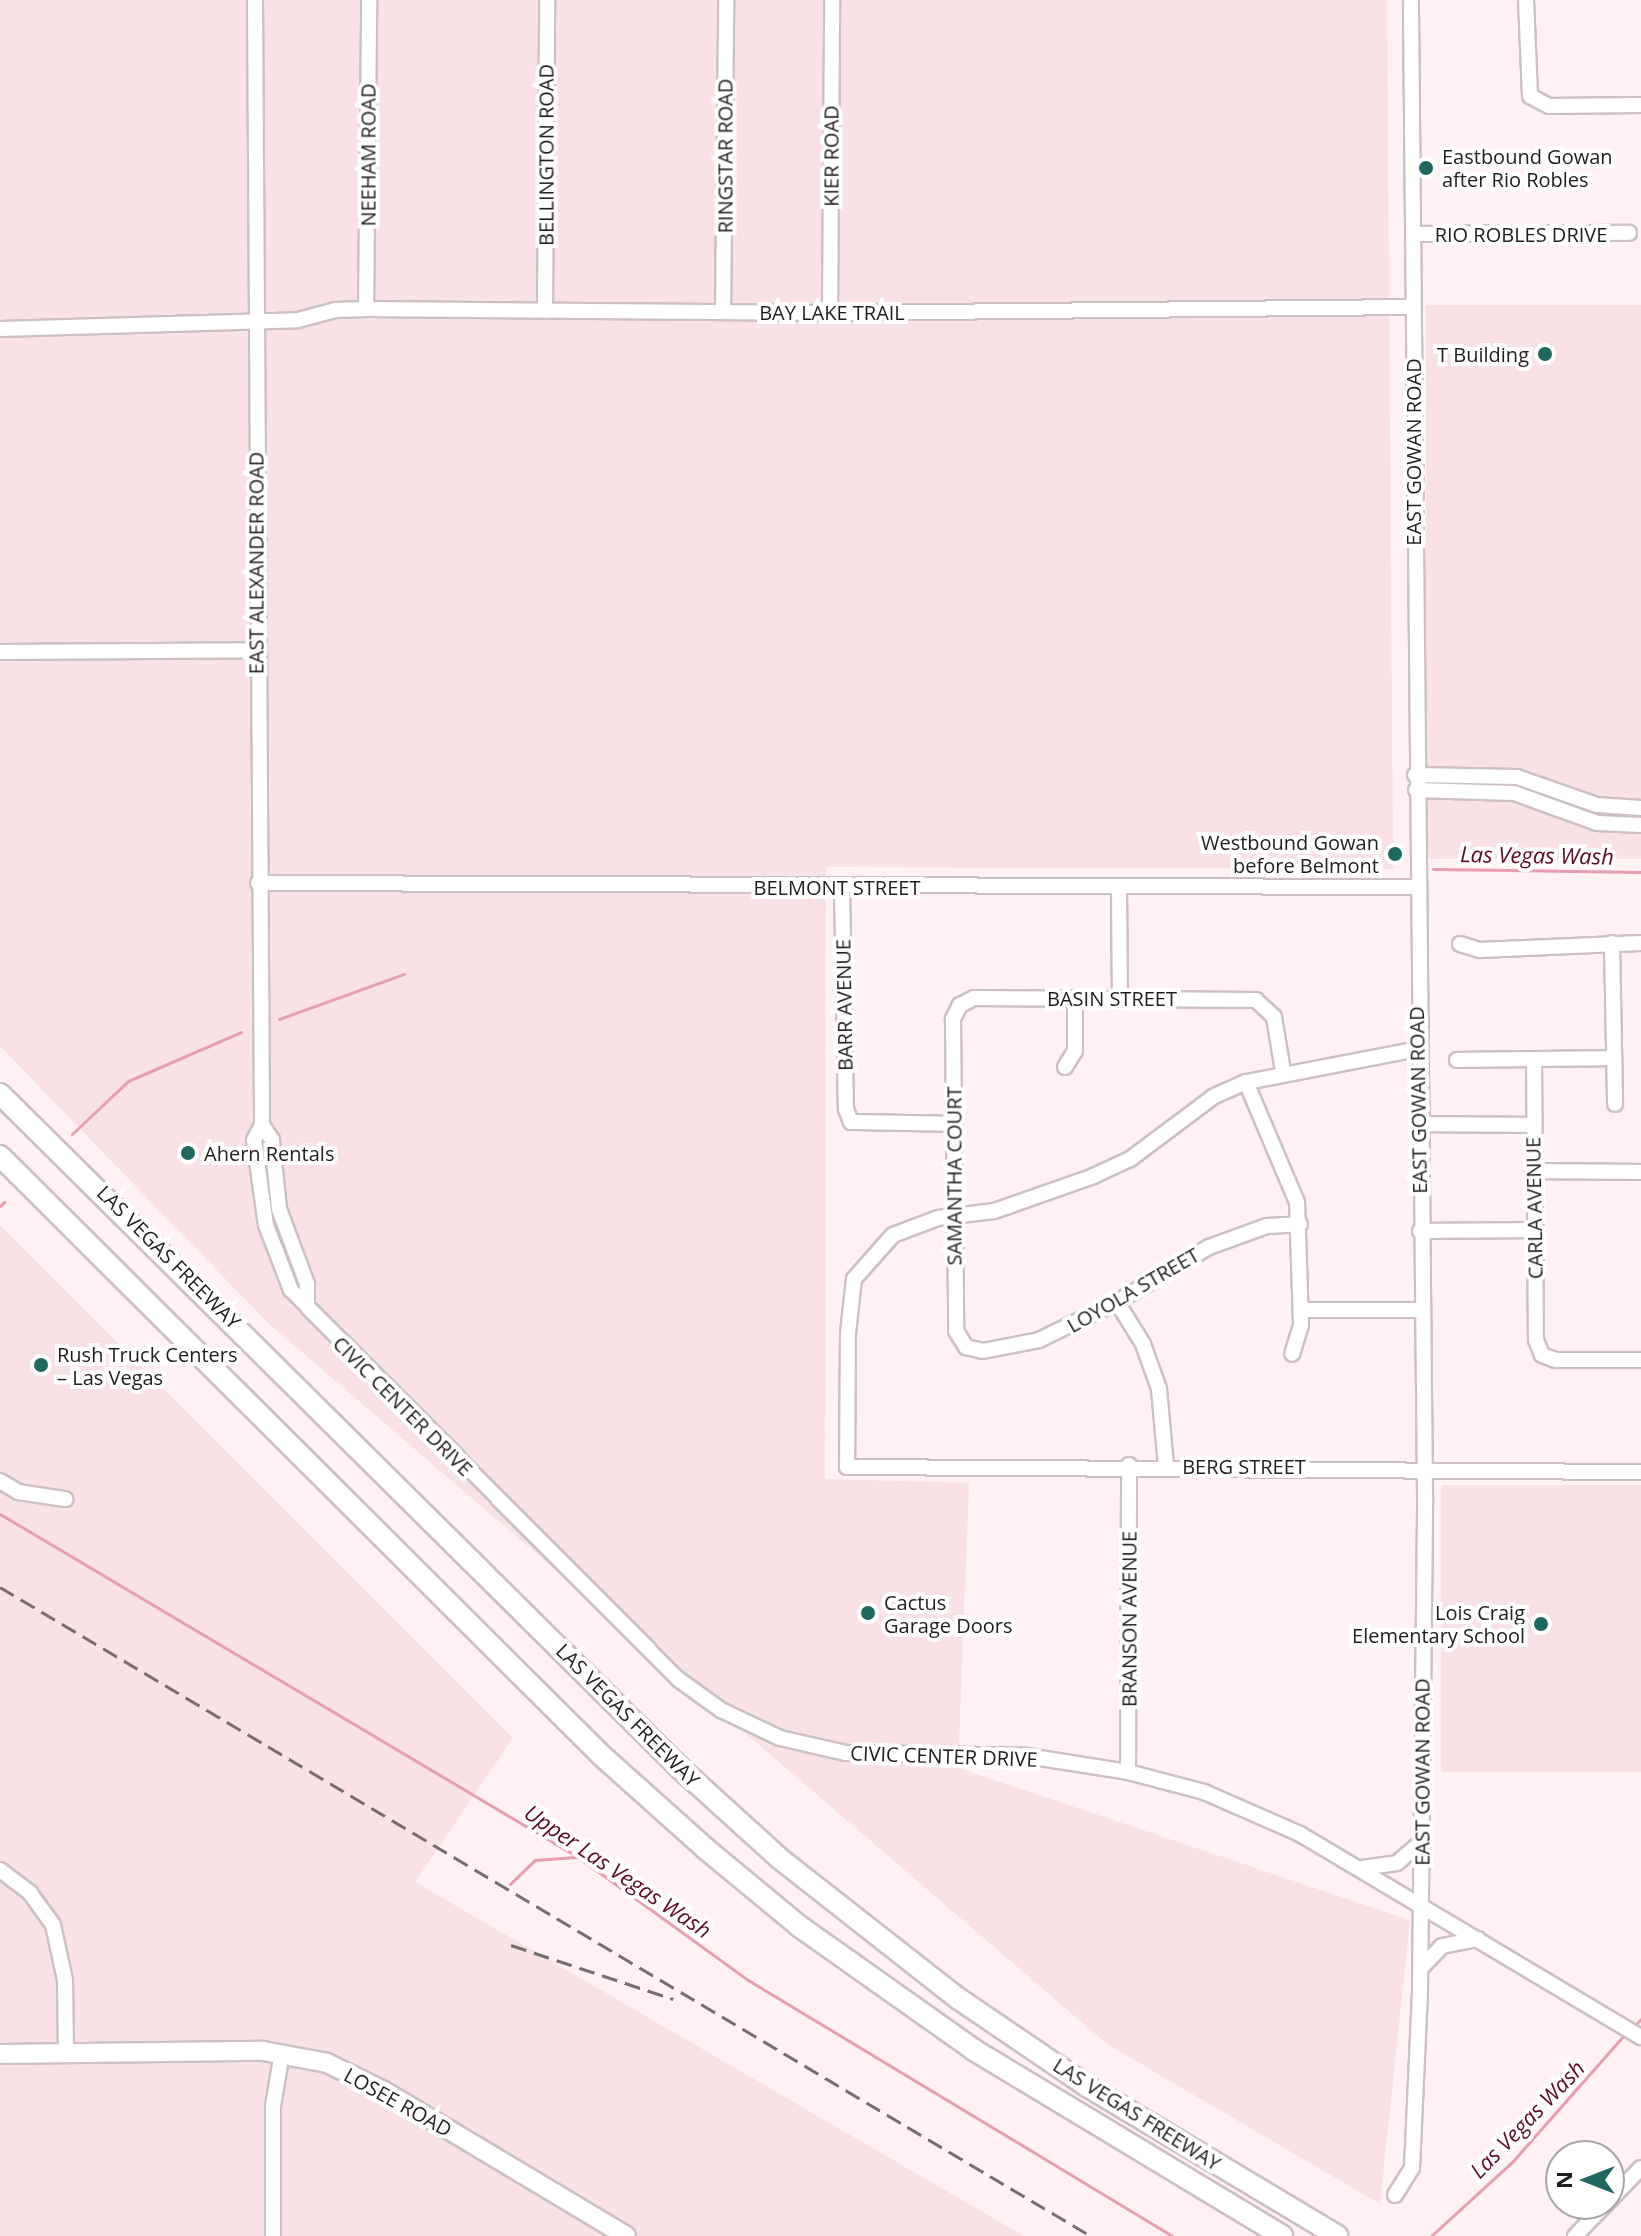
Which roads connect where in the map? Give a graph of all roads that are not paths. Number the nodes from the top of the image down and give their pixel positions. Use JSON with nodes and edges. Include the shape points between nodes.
{"nodes":[{"id":1,"x":255,"y":0,"type":"edge"},
{"id":2,"x":369,"y":0,"type":"edge"},
{"id":3,"x":547,"y":0,"type":"edge"},
{"id":4,"x":726,"y":0,"type":"edge"},
{"id":5,"x":832,"y":0,"type":"edge"},
{"id":6,"x":1411,"y":0,"type":"edge"},
{"id":7,"x":1526,"y":0,"type":"edge"},
{"id":8,"x":1641,"y":105,"type":"edge"},
{"id":9,"x":1629,"y":233,"type":"dead end"},
{"id":10,"x":1413,"y":234,"type":"junction"},
{"id":11,"x":1411,"y":307,"type":"junction"},
{"id":12,"x":366,"y":309,"type":"junction"},
{"id":13,"x":545,"y":311,"type":"junction"},
{"id":14,"x":723,"y":312,"type":"junction"},
{"id":15,"x":830,"y":313,"type":"junction"},
{"id":16,"x":254,"y":322,"type":"junction"},
{"id":17,"x":0,"y":329,"type":"edge"},
{"id":18,"x":256,"y":650,"type":"junction"},
{"id":19,"x":0,"y":652,"type":"edge"},
{"id":20,"x":1416,"y":783,"type":"junction"},
{"id":21,"x":1641,"y":808,"type":"edge"},
{"id":22,"x":1641,"y":825,"type":"edge"},
{"id":23,"x":258,"y":883,"type":"junction"},
{"id":24,"x":842,"y":887,"type":"junction"},
{"id":25,"x":1416,"y":887,"type":"junction"},
{"id":26,"x":1119,"y":888,"type":"junction"},
{"id":27,"x":1612,"y":943,"type":"junction"},
{"id":28,"x":1641,"y":943,"type":"edge"},
{"id":29,"x":1460,"y":944,"type":"dead end"},
{"id":30,"x":1075,"y":998,"type":"junction"},
{"id":31,"x":1120,"y":998,"type":"junction"},
{"id":32,"x":960,"y":1005,"type":"joint"},
{"id":33,"x":1418,"y":1049,"type":"junction"},
{"id":34,"x":1614,"y":1058,"type":"junction"},
{"id":35,"x":1534,"y":1059,"type":"junction"},
{"id":36,"x":1457,"y":1060,"type":"dead end"},
{"id":37,"x":1065,"y":1067,"type":"dead end"},
{"id":38,"x":1283,"y":1071,"type":"junction"},
{"id":39,"x":1246,"y":1082,"type":"junction"},
{"id":40,"x":0,"y":1094,"type":"edge"},
{"id":41,"x":1615,"y":1104,"type":"dead end"},
{"id":42,"x":954,"y":1124,"type":"junction"},
{"id":43,"x":1419,"y":1124,"type":"junction"},
{"id":44,"x":1532,"y":1125,"type":"junction"},
{"id":45,"x":0,"y":1156,"type":"edge"},
{"id":46,"x":1532,"y":1171,"type":"junction"},
{"id":47,"x":1641,"y":1172,"type":"edge"},
{"id":48,"x":954,"y":1217,"type":"junction"},
{"id":49,"x":1300,"y":1224,"type":"junction"},
{"id":50,"x":1536,"y":1230,"type":"junction"},
{"id":51,"x":1420,"y":1231,"type":"junction"},
{"id":52,"x":307,"y":1302,"type":"joint"},
{"id":53,"x":1117,"y":1302,"type":"junction"},
{"id":54,"x":1301,"y":1310,"type":"junction"},
{"id":55,"x":1420,"y":1310,"type":"junction"},
{"id":56,"x":966,"y":1347,"type":"joint"},
{"id":57,"x":1292,"y":1354,"type":"dead end"},
{"id":58,"x":1641,"y":1360,"type":"edge"},
{"id":59,"x":1129,"y":1465,"type":"junction"},
{"id":60,"x":1166,"y":1466,"type":"junction"},
{"id":61,"x":1425,"y":1469,"type":"junction"},
{"id":62,"x":1641,"y":1472,"type":"edge"},
{"id":63,"x":0,"y":1481,"type":"edge"},
{"id":64,"x":65,"y":1499,"type":"dead end"},
{"id":65,"x":1128,"y":1772,"type":"junction"},
{"id":66,"x":1421,"y":1842,"type":"junction"},
{"id":67,"x":1359,"y":1867,"type":"junction"},
{"id":68,"x":0,"y":1870,"type":"edge"},
{"id":69,"x":1421,"y":1905,"type":"junction"},
{"id":70,"x":1478,"y":1939,"type":"junction"},
{"id":71,"x":1421,"y":1968,"type":"junction"},
{"id":72,"x":1641,"y":2037,"type":"edge"},
{"id":73,"x":66,"y":2053,"type":"junction"},
{"id":74,"x":282,"y":2053,"type":"junction"},
{"id":75,"x":0,"y":2054,"type":"edge"},
{"id":76,"x":1641,"y":2168,"type":"edge"},
{"id":77,"x":1625,"y":2184,"type":"edge"},
{"id":78,"x":1395,"y":2195,"type":"dead end"},
{"id":79,"x":1591,"y":2220,"type":"edge"},
{"id":80,"x":273,"y":2236,"type":"edge"},
{"id":81,"x":626,"y":2236,"type":"edge"},
{"id":82,"x":1282,"y":2236,"type":"edge"},
{"id":83,"x":1338,"y":2236,"type":"edge"},
{"id":84,"x":1575,"y":2236,"type":"edge"}],
"edges":[{"from":1,"to":16,"type":"street","name":"EAST ALEXANDER ROAD"},
{"from":2,"to":12,"type":"street","name":"NEEHAM ROAD"},
{"from":3,"to":13,"type":"street","name":"BELLINGTON ROAD"},
{"from":4,"to":14,"type":"street","name":"RINGSTAR ROAD"},
{"from":5,"to":15,"type":"street","name":"KIER ROAD"},
{"from":6,"to":10,"type":"street","name":"EAST GOWAN ROAD"},
{"from":7,"to":8,"type":"street","via":[[1530,96],[1549,106]]},
{"from":9,"to":10,"type":"street","name":"RIO ROBLES DRIVE"},
{"from":10,"to":11,"type":"street","name":"EAST GOWAN ROAD"},
{"from":11,"to":15,"type":"street","name":"BAY LAKE TRAIL"},
{"from":11,"to":20,"type":"street","name":"EAST GOWAN ROAD"},
{"from":12,"to":13,"type":"street","name":"BAY LAKE TRAIL"},
{"from":12,"to":16,"type":"street","name":"BAY LAKE TRAIL"},
{"from":13,"to":14,"type":"street","name":"BAY LAKE TRAIL"},
{"from":14,"to":15,"type":"street","name":"BAY LAKE TRAIL"},
{"from":16,"to":17,"type":"street","name":"BAY LAKE TRAIL"},
{"from":16,"to":18,"type":"street","name":"EAST ALEXANDER ROAD"},
{"from":18,"to":19,"type":"street"},
{"from":18,"to":23,"type":"street","name":"EAST ALEXANDER ROAD"},
{"from":20,"to":21,"type":"street","via":[[1517,777],[1597,805]]},
{"from":20,"to":22,"type":"street","via":[[1514,793],[1597,823]]},
{"from":20,"to":25,"type":"street","name":"EAST GOWAN ROAD"},
{"from":23,"to":24,"type":"street","name":"BELMONT STREET"},
{"from":23,"to":52,"type":"street","name":"EAST ALEXANDER ROAD","via":[[262,1125],[272,1140],[279,1209],[307,1284]]},
{"from":24,"to":26,"type":"street","name":"BELMONT STREET"},
{"from":24,"to":42,"type":"street","name":"BARR AVENUE","via":[[846,1109],[851,1122]]},
{"from":25,"to":26,"type":"street","name":"BELMONT STREET"},
{"from":25,"to":33,"type":"street","name":"EAST GOWAN ROAD"},
{"from":26,"to":31,"type":"street"},
{"from":27,"to":28,"type":"street"},
{"from":27,"to":29,"type":"street","via":[[1480,950]]},
{"from":27,"to":34,"type":"street"},
{"from":30,"to":31,"type":"street","name":"BASIN STREET"},
{"from":30,"to":32,"type":"street","name":"BASIN STREET","via":[[974,998]]},
{"from":30,"to":37,"type":"street","via":[[1075,1051]]},
{"from":31,"to":38,"type":"street","name":"BASIN STREET","via":[[1265,1004],[1274,1017]]},
{"from":32,"to":42,"type":"street","name":"SAMANTHA COURT","via":[[953,1019]]},
{"from":33,"to":38,"type":"street"},
{"from":33,"to":43,"type":"street","name":"EAST GOWAN ROAD"},
{"from":34,"to":35,"type":"street"},
{"from":34,"to":41,"type":"street"},
{"from":35,"to":36,"type":"street"},
{"from":35,"to":44,"type":"street","name":"CARLA AVENUE"},
{"from":38,"to":39,"type":"street"},
{"from":39,"to":48,"type":"street","via":[[1213,1097],[1118,1165],[994,1211]]},
{"from":39,"to":49,"type":"street","via":[[1288,1171]]},
{"from":40,"to":83,"type":"highway","name":"LAS VEGAS FREEWAY","via":[[681,1769],[779,1858],[869,1932],[997,2025]]},
{"from":42,"to":48,"type":"street","name":"SAMANTHA COURT"},
{"from":43,"to":44,"type":"street"},
{"from":43,"to":51,"type":"street","name":"EAST GOWAN ROAD"},
{"from":44,"to":46,"type":"street","name":"CARLA AVENUE"},
{"from":45,"to":82,"type":"highway","name":"LAS VEGAS FREEWAY","via":[[601,1755],[706,1849],[835,1952],[974,2050]]},
{"from":46,"to":47,"type":"street"},
{"from":46,"to":50,"type":"street","name":"CARLA AVENUE"},
{"from":48,"to":56,"type":"street","name":"SAMANTHA COURT","via":[[956,1331]]},
{"from":48,"to":59,"type":"street","name":"BERG STREET","via":[[921,1222],[893,1235],[854,1279],[847,1467]]},
{"from":49,"to":53,"type":"street","name":"LOYOLA STREET","via":[[1239,1233]]},
{"from":49,"to":54,"type":"street"},
{"from":50,"to":51,"type":"street"},
{"from":50,"to":58,"type":"street","name":"CARLA AVENUE","via":[[1536,1340],[1542,1355],[1556,1360]]},
{"from":51,"to":55,"type":"street","name":"EAST GOWAN ROAD"},
{"from":52,"to":65,"type":"street","name":"CIVIC CENTER DRIVE","via":[[332,1336],[678,1679],[721,1710],[780,1738],[846,1753],[1027,1756]]},
{"from":53,"to":56,"type":"street","name":"LOYOLA STREET","via":[[1039,1340],[983,1351]]},
{"from":53,"to":60,"type":"street","via":[[1143,1344],[1159,1389]]},
{"from":54,"to":55,"type":"street"},
{"from":54,"to":57,"type":"street"},
{"from":55,"to":61,"type":"street","name":"EAST GOWAN ROAD"},
{"from":59,"to":60,"type":"street","name":"BERG STREET"},
{"from":59,"to":65,"type":"street","name":"BRANSON AVENUE"},
{"from":60,"to":61,"type":"street","name":"BERG STREET"},
{"from":61,"to":62,"type":"street","name":"BERG STREET"},
{"from":61,"to":66,"type":"street","name":"EAST GOWAN ROAD"},
{"from":63,"to":64,"type":"street","via":[[18,1492]]},
{"from":65,"to":67,"type":"street","name":"CIVIC CENTER DRIVE","via":[[1204,1792],[1275,1820]]},
{"from":66,"to":67,"type":"street","via":[[1387,1867]]},
{"from":66,"to":69,"type":"street","name":"EAST GOWAN ROAD"},
{"from":67,"to":69,"type":"street","name":"CIVIC CENTER DRIVE"},
{"from":68,"to":73,"type":"street","via":[[30,1893],[53,1925],[65,1980]]},
{"from":69,"to":70,"type":"street","name":"CIVIC CENTER DRIVE"},
{"from":69,"to":71,"type":"street","name":"EAST GOWAN ROAD"},
{"from":70,"to":71,"type":"street","via":[[1442,1946]]},
{"from":70,"to":72,"type":"street","name":"CIVIC CENTER DRIVE"},
{"from":71,"to":78,"type":"street","name":"EAST GOWAN ROAD","via":[[1412,2168]]},
{"from":73,"to":74,"type":"main road","name":"LOSEE ROAD"},
{"from":73,"to":75,"type":"main road","name":"LOSEE ROAD"},
{"from":74,"to":80,"type":"street","via":[[273,2106]]},
{"from":74,"to":81,"type":"main road","name":"LOSEE ROAD","via":[[327,2063],[384,2091]]},
{"from":76,"to":77,"type":"street"},
{"from":79,"to":84,"type":"street"}]}
